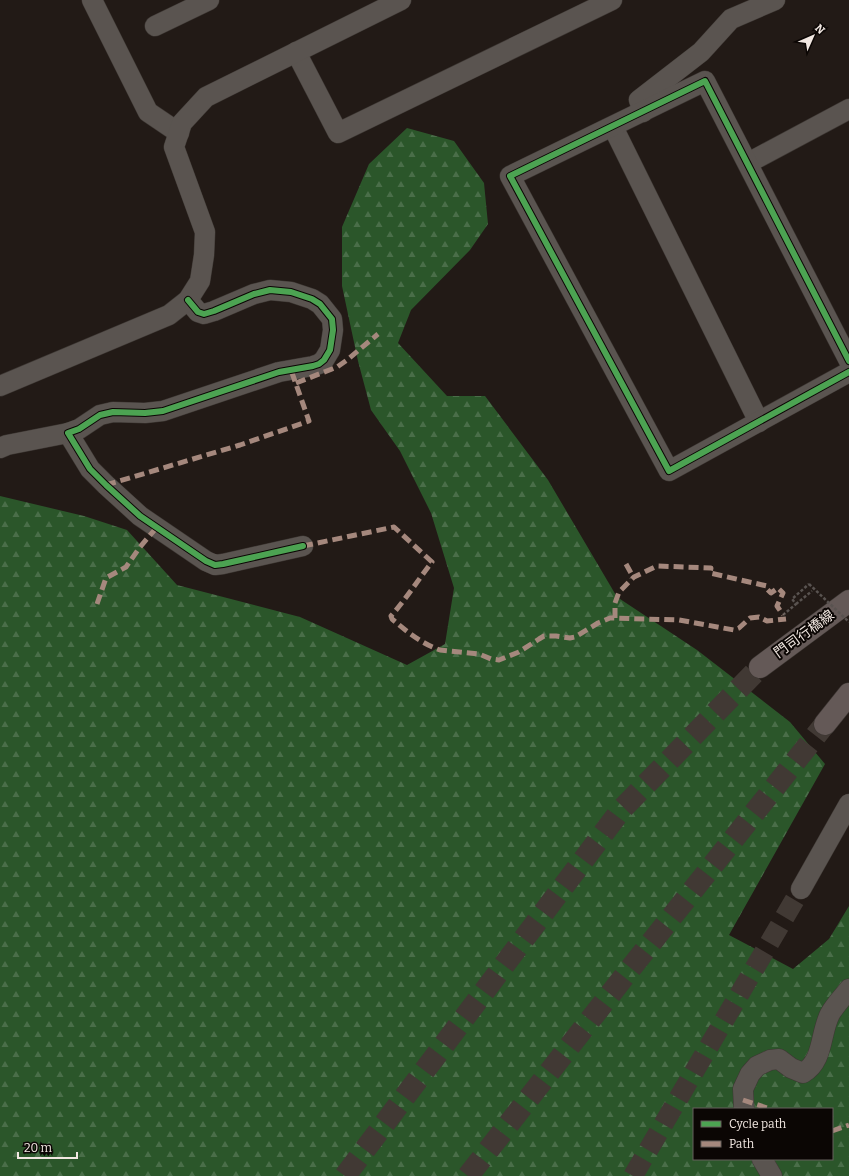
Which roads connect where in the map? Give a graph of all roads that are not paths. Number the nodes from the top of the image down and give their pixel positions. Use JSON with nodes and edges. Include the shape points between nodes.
{"nodes":[{"id":1,"x":92,"y":0,"type":"edge"},
{"id":2,"x":209,"y":0,"type":"edge"},
{"id":3,"x":401,"y":0,"type":"edge"},
{"id":4,"x":612,"y":0,"type":"edge"},
{"id":5,"x":775,"y":0,"type":"edge"},
{"id":6,"x":155,"y":26,"type":"dead end"},
{"id":7,"x":296,"y":52,"type":"junction"},
{"id":8,"x":849,"y":109,"type":"edge"},
{"id":9,"x":643,"y":112,"type":"junction"},
{"id":10,"x":613,"y":127,"type":"junction"},
{"id":11,"x":179,"y":133,"type":"junction"},
{"id":12,"x":748,"y":163,"type":"junction"},
{"id":13,"x":188,"y":300,"type":"junction"},
{"id":14,"x":849,"y":361,"type":"edge"},
{"id":15,"x":849,"y":372,"type":"edge"},
{"id":16,"x":0,"y":386,"type":"edge"},
{"id":17,"x":759,"y":422,"type":"junction"},
{"id":18,"x":68,"y":433,"type":"junction"},
{"id":19,"x":0,"y":448,"type":"edge"},
{"id":20,"x":303,"y":546,"type":"dead end"},
{"id":21,"x":849,"y":601,"type":"edge"},
{"id":22,"x":760,"y":667,"type":"tunnel mouth"},
{"id":23,"x":849,"y":694,"type":"edge"},
{"id":24,"x":825,"y":724,"type":"tunnel mouth"},
{"id":25,"x":849,"y":804,"type":"edge"},
{"id":26,"x":800,"y":889,"type":"tunnel mouth"},
{"id":27,"x":849,"y":989,"type":"edge"},
{"id":28,"x":744,"y":1108,"type":"edge"},
{"id":29,"x":763,"y":1160,"type":"edge"},
{"id":30,"x":772,"y":1176,"type":"edge"}],
"edges":[{"from":1,"to":11,"type":"street","via":[[148,112]]},
{"from":2,"to":6,"type":"street"},
{"from":3,"to":7,"type":"street"},
{"from":4,"to":7,"type":"street","via":[[338,133]]},
{"from":5,"to":9,"type":"street","via":[[731,19],[701,52],[639,100]]},
{"from":7,"to":11,"type":"street","via":[[206,97],[182,123]]},
{"from":8,"to":12,"type":"street"},
{"from":9,"to":10,"type":"street"},
{"from":9,"to":12,"type":"street","via":[[704,81]]},
{"from":10,"to":17,"type":"street"},
{"from":10,"to":17,"type":"street","via":[[510,176],[669,471]]},
{"from":11,"to":13,"type":"street","via":[[174,148],[206,232],[200,281]]},
{"from":12,"to":14,"type":"street"},
{"from":13,"to":16,"type":"street","via":[[169,315]]},
{"from":13,"to":18,"type":"street","via":[[198,312],[204,314],[270,290],[291,292],[312,299],[320,304],[332,319],[330,350],[319,364],[279,372],[163,411],[113,412]]},
{"from":15,"to":17,"type":"street"},
{"from":18,"to":19,"type":"street"},
{"from":18,"to":20,"type":"street","via":[[90,469],[106,485],[140,516],[206,561],[215,565],[223,564]]},
{"from":21,"to":22,"type":"main road","name":"門司行橋線"},
{"from":23,"to":24,"type":"main road"},
{"from":25,"to":26,"type":"street"},
{"from":27,"to":28,"type":"street","via":[[830,1014],[815,1062],[809,1070],[804,1073],[798,1072],[779,1059],[757,1066],[743,1089]]},
{"from":29,"to":30,"type":"street"}]}
